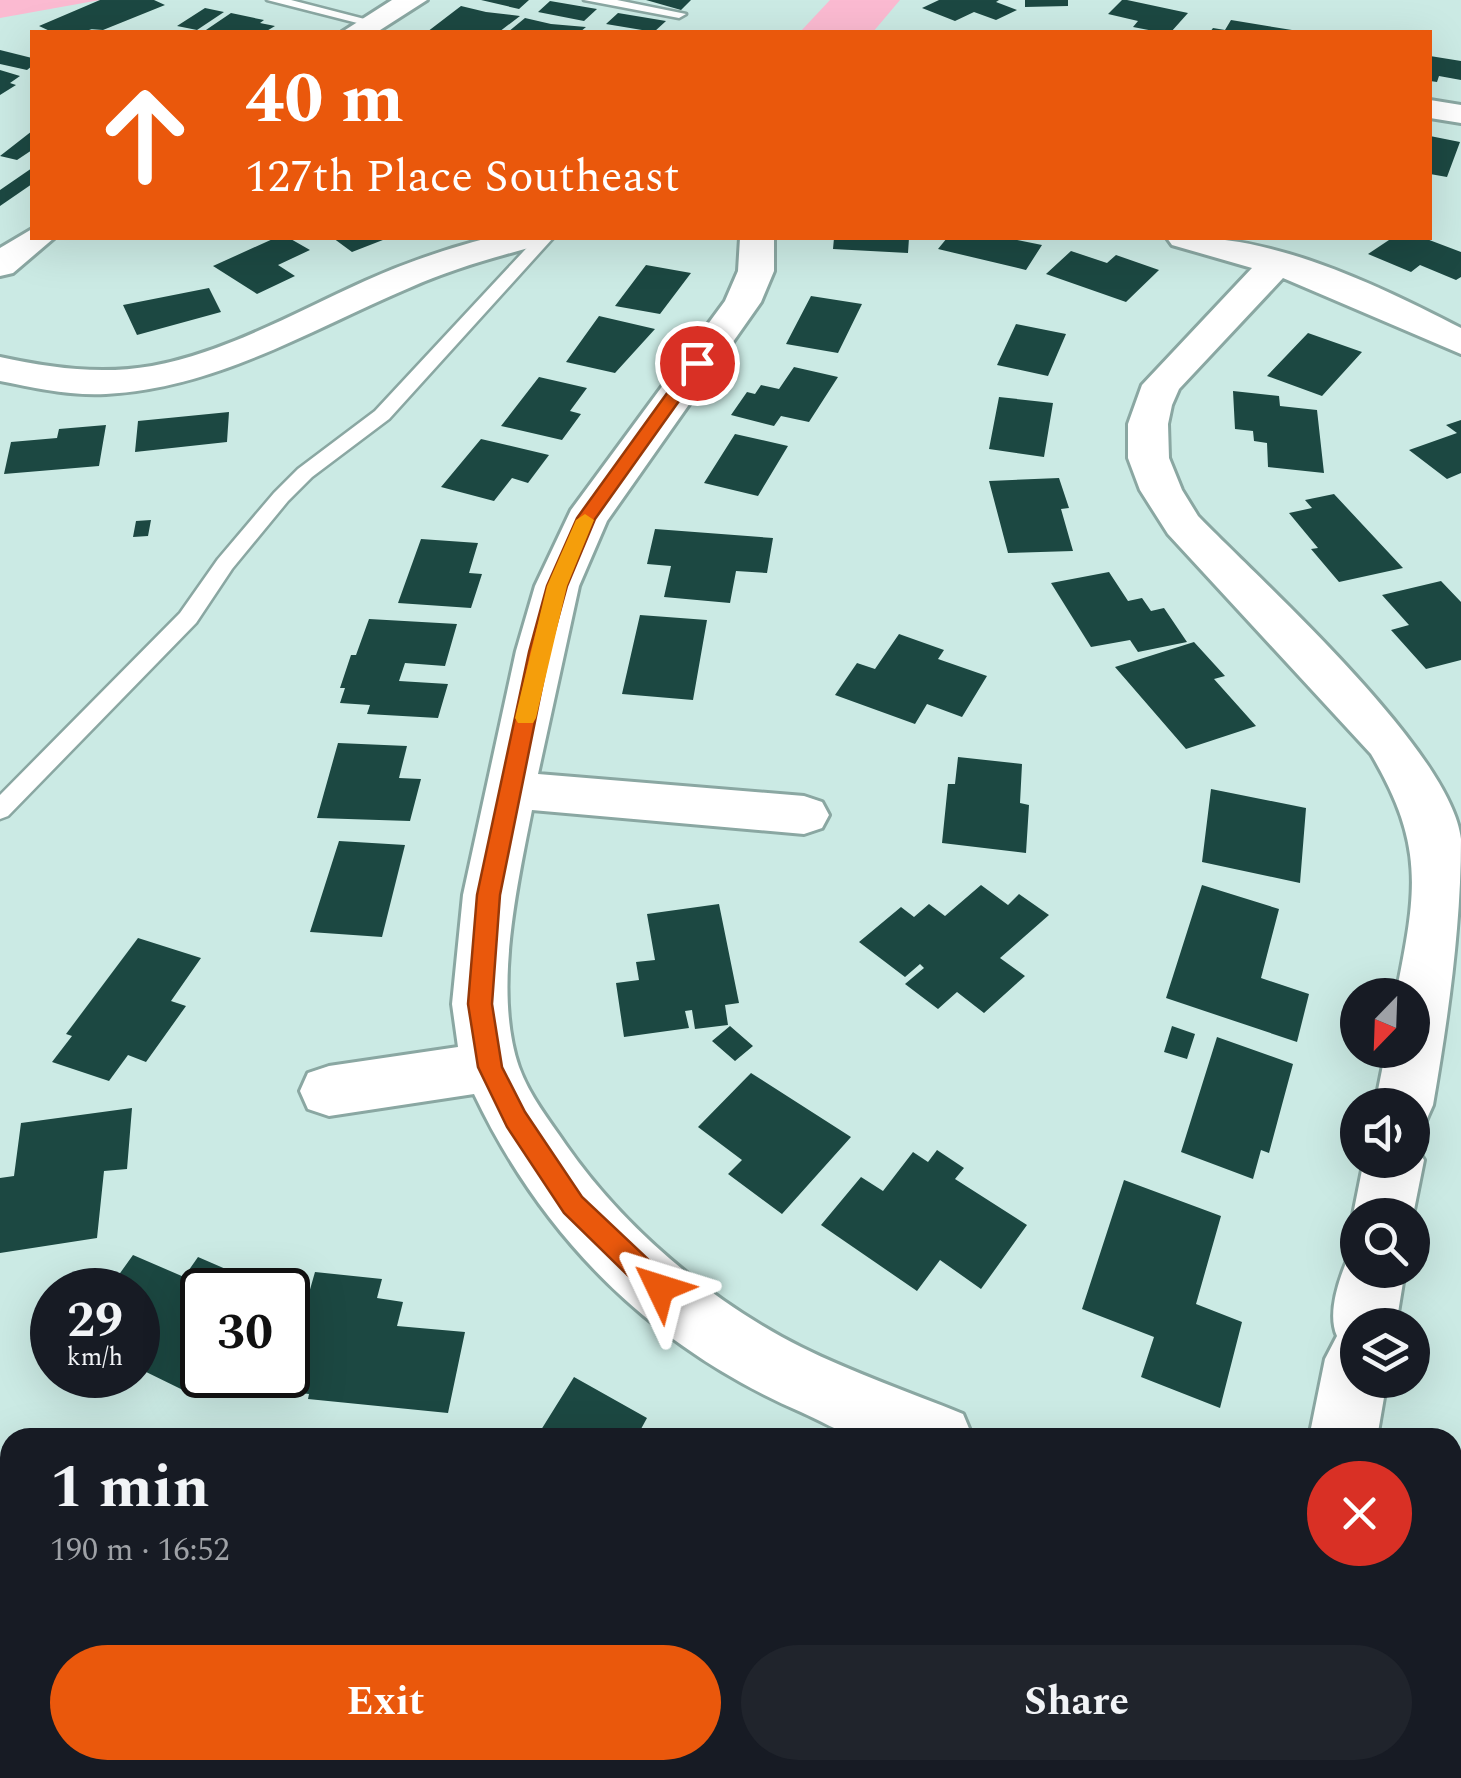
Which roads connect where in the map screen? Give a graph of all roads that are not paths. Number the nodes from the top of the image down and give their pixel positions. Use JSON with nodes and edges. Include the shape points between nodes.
{"nodes":[{"id":1,"x":274,"y":0,"type":"edge"},
{"id":2,"x":413,"y":0,"type":"edge"},
{"id":3,"x":592,"y":0,"type":"edge"},
{"id":4,"x":679,"y":14,"type":"dead end"},
{"id":5,"x":365,"y":28,"type":"edge"},
{"id":6,"x":1432,"y":109,"type":"edge"},
{"id":7,"x":1461,"y":114,"type":"edge"},
{"id":8,"x":34,"y":240,"type":"edge"},
{"id":9,"x":521,"y":240,"type":"edge"},
{"id":10,"x":543,"y":240,"type":"edge"},
{"id":11,"x":757,"y":240,"type":"edge"},
{"id":12,"x":1191,"y":240,"type":"edge"},
{"id":13,"x":1276,"y":264,"type":"junction"},
{"id":14,"x":0,"y":265,"type":"edge"},
{"id":15,"x":1461,"y":343,"type":"edge"},
{"id":16,"x":0,"y":369,"type":"edge"},
{"id":17,"x":511,"y":790,"type":"junction"},
{"id":18,"x":0,"y":810,"type":"edge"},
{"id":19,"x":804,"y":815,"type":"dead end"},
{"id":20,"x":490,"y":1067,"type":"junction"},
{"id":21,"x":1407,"y":1088,"type":"edge"},
{"id":22,"x":329,"y":1091,"type":"dead end"},
{"id":23,"x":1350,"y":1398,"type":"edge"},
{"id":24,"x":915,"y":1428,"type":"edge"},
{"id":25,"x":1345,"y":1428,"type":"edge"}],
"edges":[{"from":1,"to":5,"type":"lane"},
{"from":2,"to":5,"type":"street"},
{"from":3,"to":4,"type":"lane"},
{"from":6,"to":7,"type":"street"},
{"from":8,"to":14,"type":"street"},
{"from":9,"to":16,"type":"street","via":[[381,286],[210,366],[68,382]]},
{"from":10,"to":18,"type":"lane","via":[[382,415],[281,497],[188,618]]},
{"from":11,"to":17,"type":"street","via":[[756,271],[743,302],[586,518],[543,635]]},
{"from":12,"to":13,"type":"street"},
{"from":13,"to":15,"type":"street"},
{"from":13,"to":21,"type":"street","via":[[1161,385],[1148,419],[1147,462],[1183,525],[1388,742],[1415,786],[1434,832],[1441,874]]},
{"from":17,"to":19,"type":"street"},
{"from":17,"to":20,"type":"street","via":[[489,895],[480,1004]]},
{"from":20,"to":22,"type":"street"},
{"from":20,"to":24,"type":"street","via":[[516,1120],[573,1205],[637,1270],[777,1369]]},
{"from":23,"to":25,"type":"street"}]}
